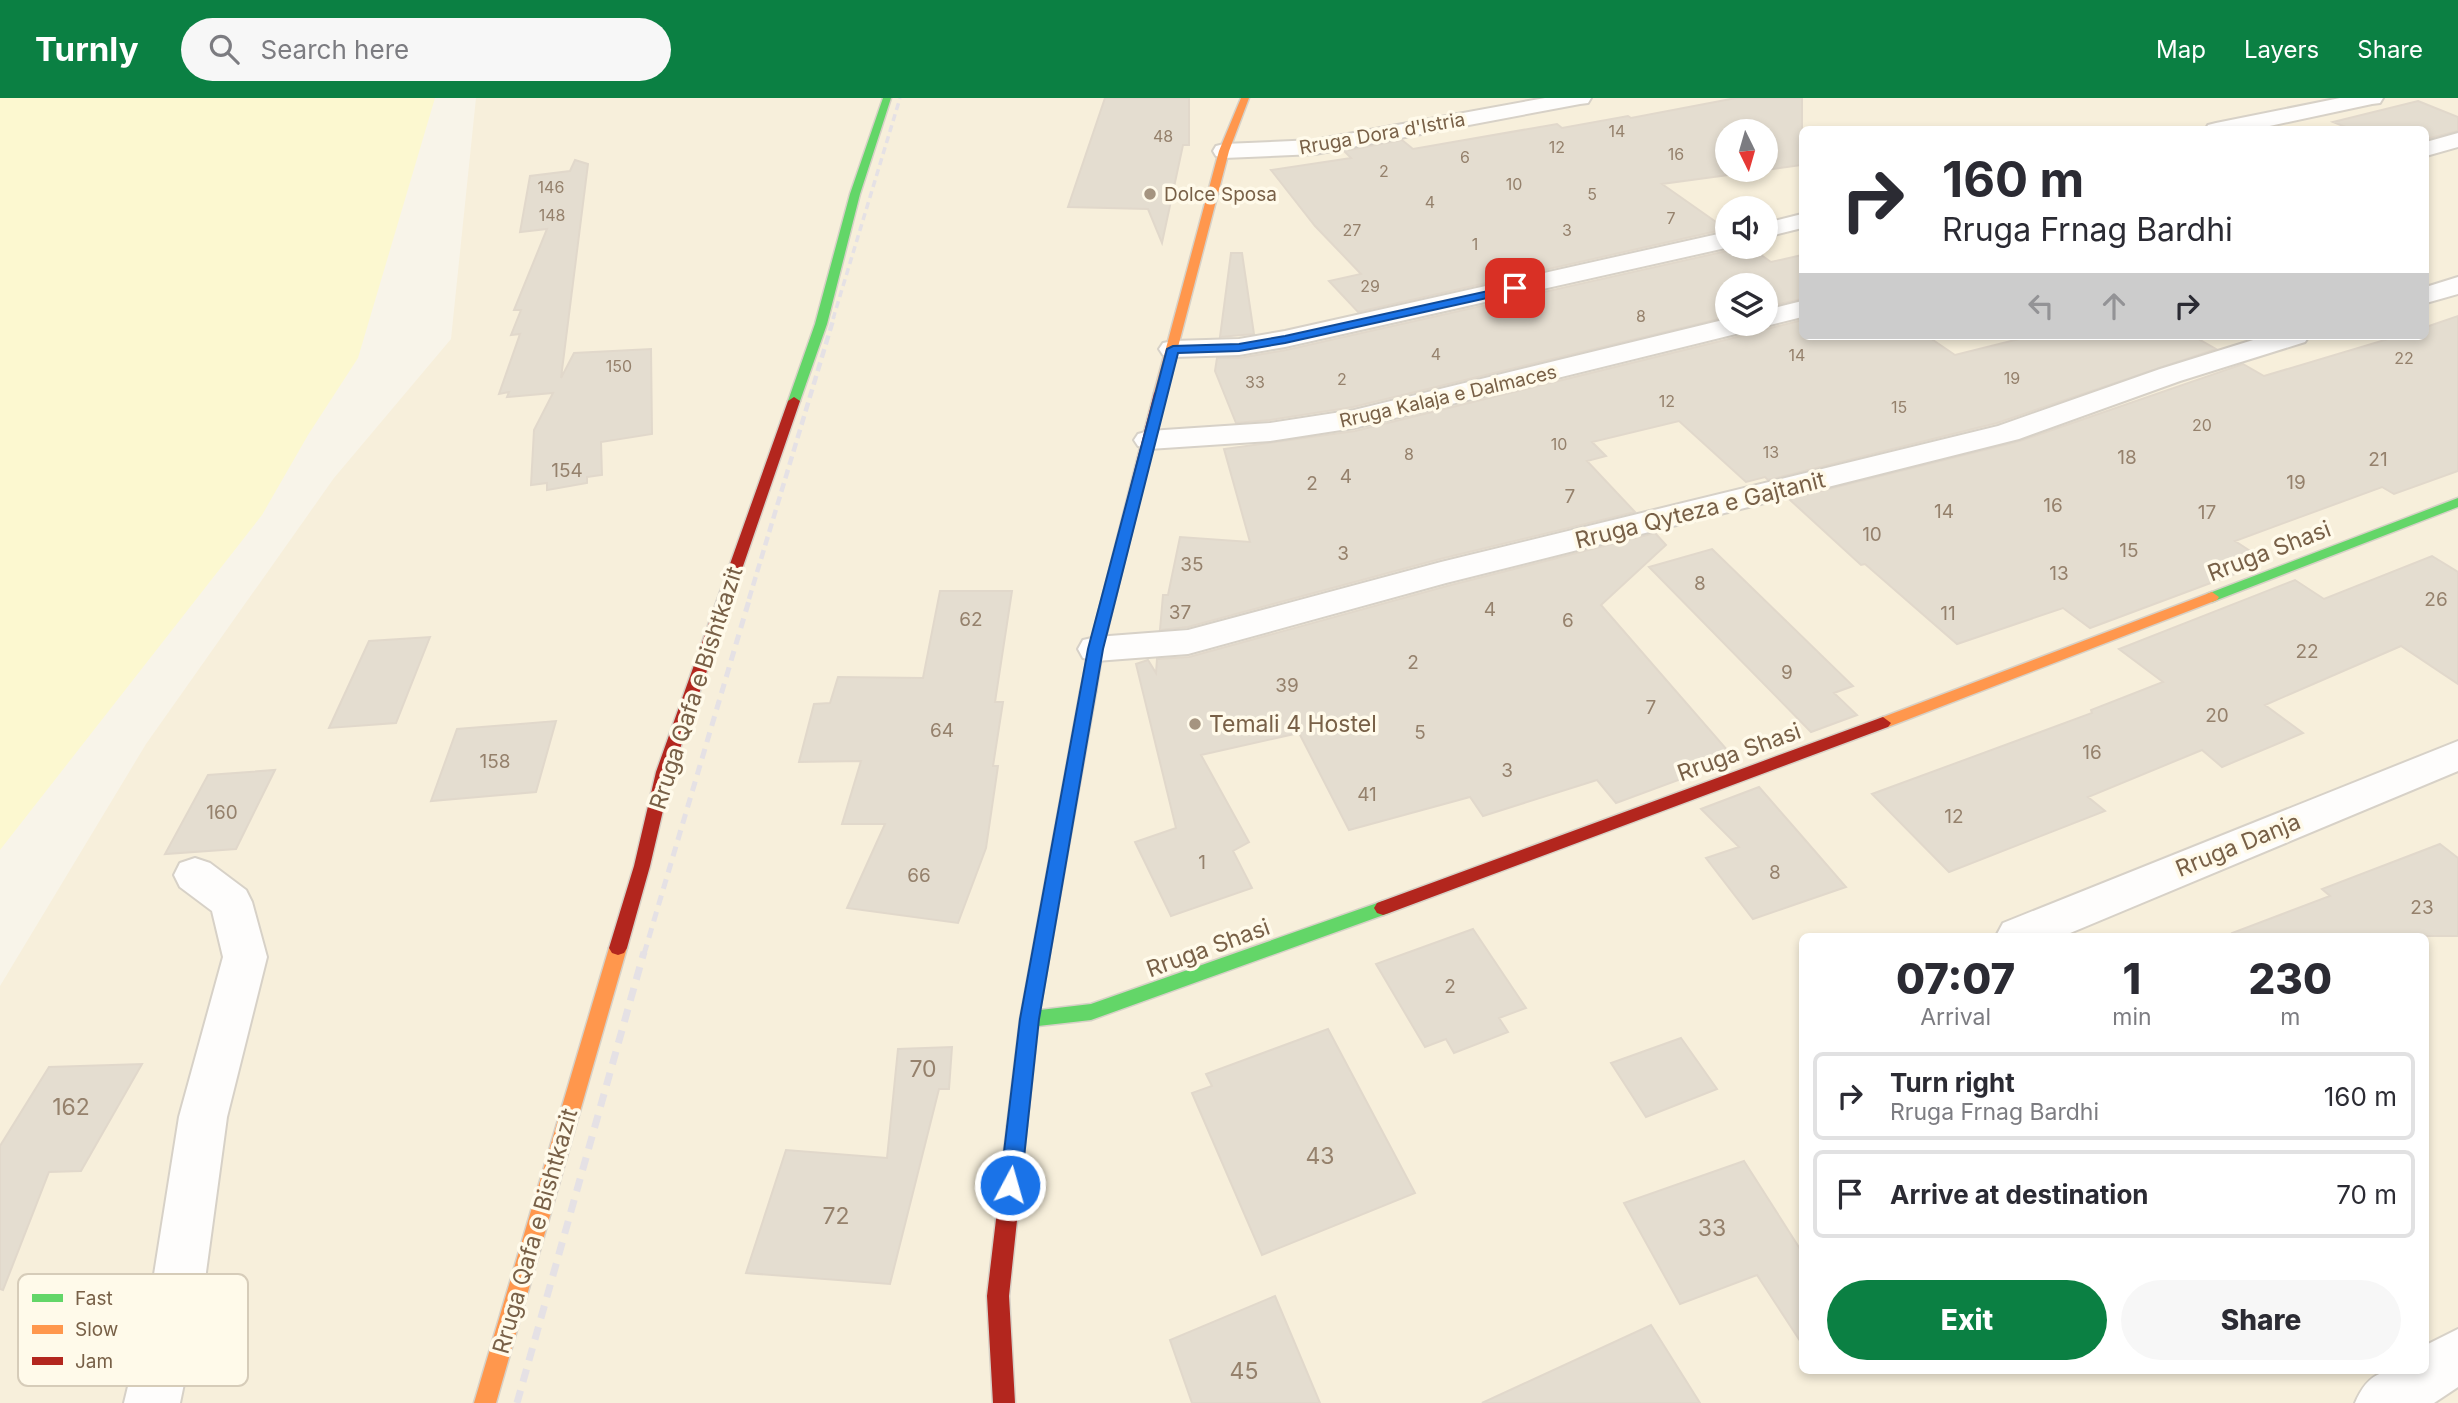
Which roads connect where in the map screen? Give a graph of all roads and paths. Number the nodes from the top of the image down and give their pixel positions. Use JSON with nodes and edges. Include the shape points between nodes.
{"nodes":[{"id":1,"x":887,"y":98,"type":"edge"},
{"id":2,"x":1245,"y":98,"type":"edge"},
{"id":3,"x":1580,"y":98,"type":"edge"},
{"id":4,"x":2372,"y":98,"type":"edge"},
{"id":5,"x":2337,"y":101,"type":"edge"},
{"id":6,"x":2233,"y":126,"type":"edge"},
{"id":7,"x":2458,"y":140,"type":"edge"},
{"id":8,"x":2429,"y":148,"type":"edge"},
{"id":9,"x":1224,"y":151,"type":"junction"},
{"id":10,"x":1799,"y":222,"type":"edge"},
{"id":11,"x":1778,"y":227,"type":"edge"},
{"id":12,"x":1715,"y":243,"type":"edge"},
{"id":13,"x":2458,"y":285,"type":"edge"},
{"id":14,"x":2429,"y":294,"type":"edge"},
{"id":15,"x":1799,"y":310,"type":"edge"},
{"id":16,"x":1778,"y":315,"type":"edge"},
{"id":17,"x":1715,"y":331,"type":"edge"},
{"id":18,"x":2282,"y":340,"type":"edge"},
{"id":19,"x":1173,"y":349,"type":"junction"},
{"id":20,"x":1149,"y":440,"type":"junction"},
{"id":21,"x":2458,"y":502,"type":"edge"},
{"id":22,"x":1096,"y":649,"type":"junction"},
{"id":23,"x":2458,"y":755,"type":"edge"},
{"id":24,"x":195,"y":875,"type":"dead end"},
{"id":25,"x":2025,"y":933,"type":"edge"},
{"id":26,"x":1029,"y":1019,"type":"junction"},
{"id":27,"x":180,"y":1274,"type":"edge"},
{"id":28,"x":2458,"y":1356,"type":"edge"},
{"id":29,"x":485,"y":1403,"type":"edge"},
{"id":30,"x":1004,"y":1403,"type":"edge"},
{"id":31,"x":2383,"y":1403,"type":"edge"}],
"edges":[{"from":1,"to":29,"type":"street","name":"Rruga Qafa e Bishtkazit","via":[[855,194],[821,324],[664,772],[642,866]]},
{"from":2,"to":9,"type":"street"},
{"from":3,"to":9,"type":"street","name":"Rruga Dora d'Istria","via":[[1315,147]]},
{"from":4,"to":5,"type":"street"},
{"from":5,"to":6,"type":"street"},
{"from":7,"to":8,"type":"street"},
{"from":9,"to":19,"type":"street"},
{"from":10,"to":11,"type":"street"},
{"from":12,"to":19,"type":"street","via":[[1285,339],[1229,348]]},
{"from":13,"to":14,"type":"street"},
{"from":15,"to":16,"type":"street"},
{"from":17,"to":20,"type":"street","name":"Rruga Kalaja e Dalmaces","via":[[1354,419],[1270,432]]},
{"from":18,"to":22,"type":"street","name":"Rruga Qyteza e Gajtanit","via":[[2008,433],[1441,573],[1188,642]]},
{"from":19,"to":20,"type":"street"},
{"from":20,"to":22,"type":"street"},
{"from":21,"to":26,"type":"street","name":"Rruga Shasi","via":[[1978,688],[1216,970],[1101,1009]]},
{"from":22,"to":26,"type":"street"},
{"from":23,"to":25,"type":"street","name":"Rruga Danja"},
{"from":24,"to":27,"type":"street","via":[[231,902],[245,957],[203,1117]]},
{"from":26,"to":30,"type":"street","via":[[998,1296]]},
{"from":28,"to":31,"type":"street"}]}
